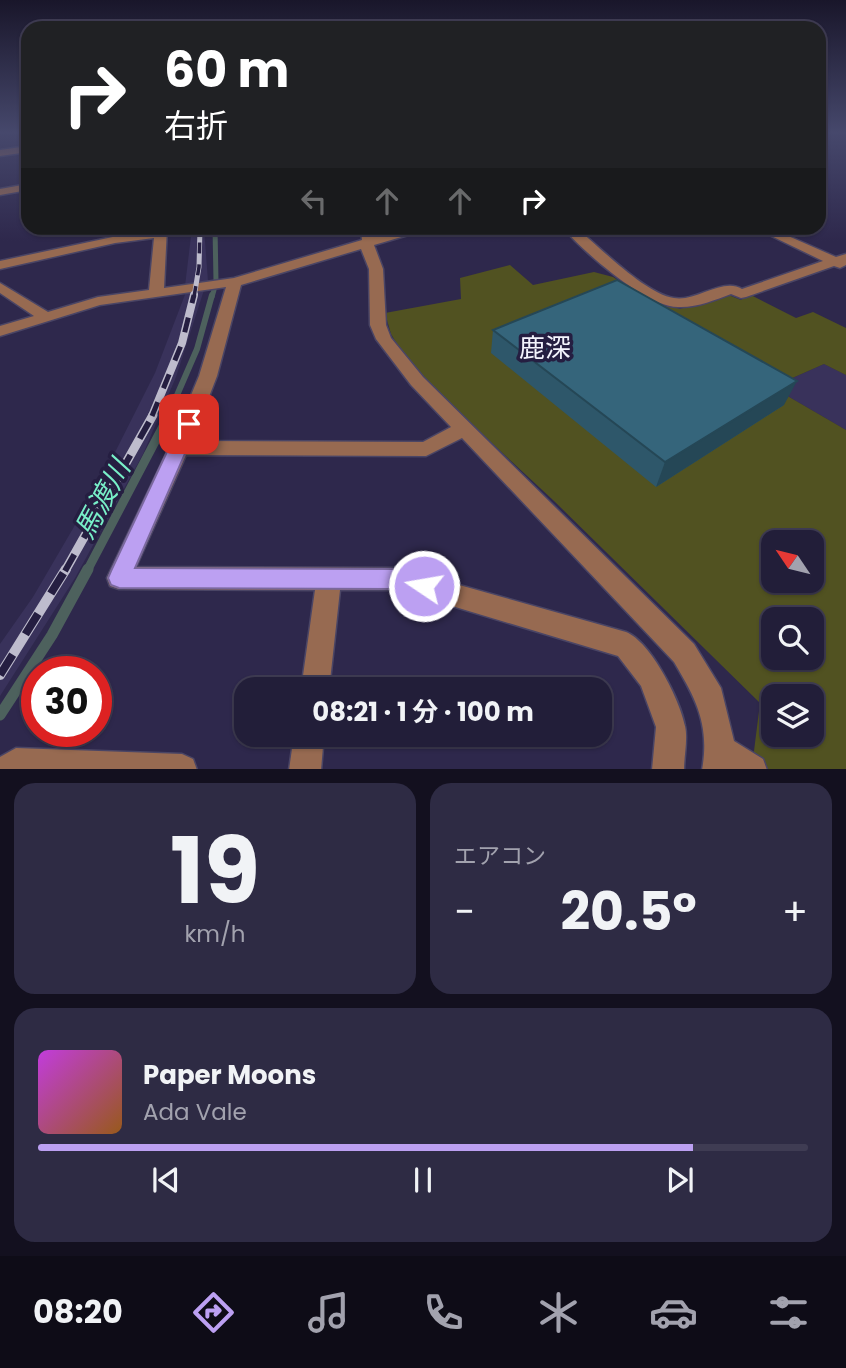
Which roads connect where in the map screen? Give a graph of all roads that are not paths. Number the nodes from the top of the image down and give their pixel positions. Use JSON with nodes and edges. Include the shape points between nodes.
{"nodes":[{"id":1,"x":21,"y":188,"type":"edge"},
{"id":2,"x":0,"y":192,"type":"edge"},
{"id":3,"x":135,"y":235,"type":"edge"},
{"id":4,"x":161,"y":235,"type":"edge"},
{"id":5,"x":365,"y":235,"type":"edge"},
{"id":6,"x":368,"y":235,"type":"edge"},
{"id":7,"x":577,"y":235,"type":"edge"},
{"id":8,"x":778,"y":235,"type":"edge"},
{"id":9,"x":842,"y":262,"type":"edge"},
{"id":10,"x":0,"y":265,"type":"edge"},
{"id":11,"x":236,"y":282,"type":"junction"},
{"id":12,"x":0,"y":287,"type":"edge"},
{"id":13,"x":156,"y":294,"type":"junction"},
{"id":14,"x":46,"y":317,"type":"junction"},
{"id":15,"x":0,"y":331,"type":"edge"},
{"id":16,"x":463,"y":429,"type":"junction"},
{"id":17,"x":180,"y":448,"type":"junction"},
{"id":18,"x":329,"y":579,"type":"junction"},
{"id":19,"x":317,"y":677,"type":"edge"},
{"id":20,"x":308,"y":747,"type":"edge"},
{"id":21,"x":720,"y":760,"type":"edge"},
{"id":22,"x":9,"y":769,"type":"edge"},
{"id":23,"x":182,"y":769,"type":"edge"},
{"id":24,"x":305,"y":769,"type":"edge"},
{"id":25,"x":668,"y":769,"type":"edge"},
{"id":26,"x":752,"y":769,"type":"edge"}],
"edges":[{"from":1,"to":2,"type":"street"},
{"from":3,"to":10,"type":"street"},
{"from":4,"to":13,"type":"street"},
{"from":5,"to":11,"type":"street"},
{"from":6,"to":16,"type":"street","via":[[367,247],[376,269],[378,325],[384,339]]},
{"from":7,"to":9,"type":"street","via":[[610,264],[669,302],[733,289],[741,294]]},
{"from":8,"to":9,"type":"street"},
{"from":11,"to":13,"type":"street"},
{"from":11,"to":17,"type":"street","via":[[208,376]]},
{"from":12,"to":14,"type":"street"},
{"from":13,"to":14,"type":"street","via":[[98,301]]},
{"from":14,"to":15,"type":"street"},
{"from":16,"to":17,"type":"street","via":[[426,449]]},
{"from":16,"to":21,"type":"street","via":[[684,653],[711,698]]},
{"from":17,"to":18,"type":"street","via":[[119,578]]},
{"from":18,"to":19,"type":"street"},
{"from":18,"to":25,"type":"street","via":[[399,579],[626,645],[651,677],[671,727]]},
{"from":20,"to":24,"type":"street"},
{"from":21,"to":26,"type":"street"},
{"from":22,"to":23,"type":"street","via":[[16,763]]}]}
